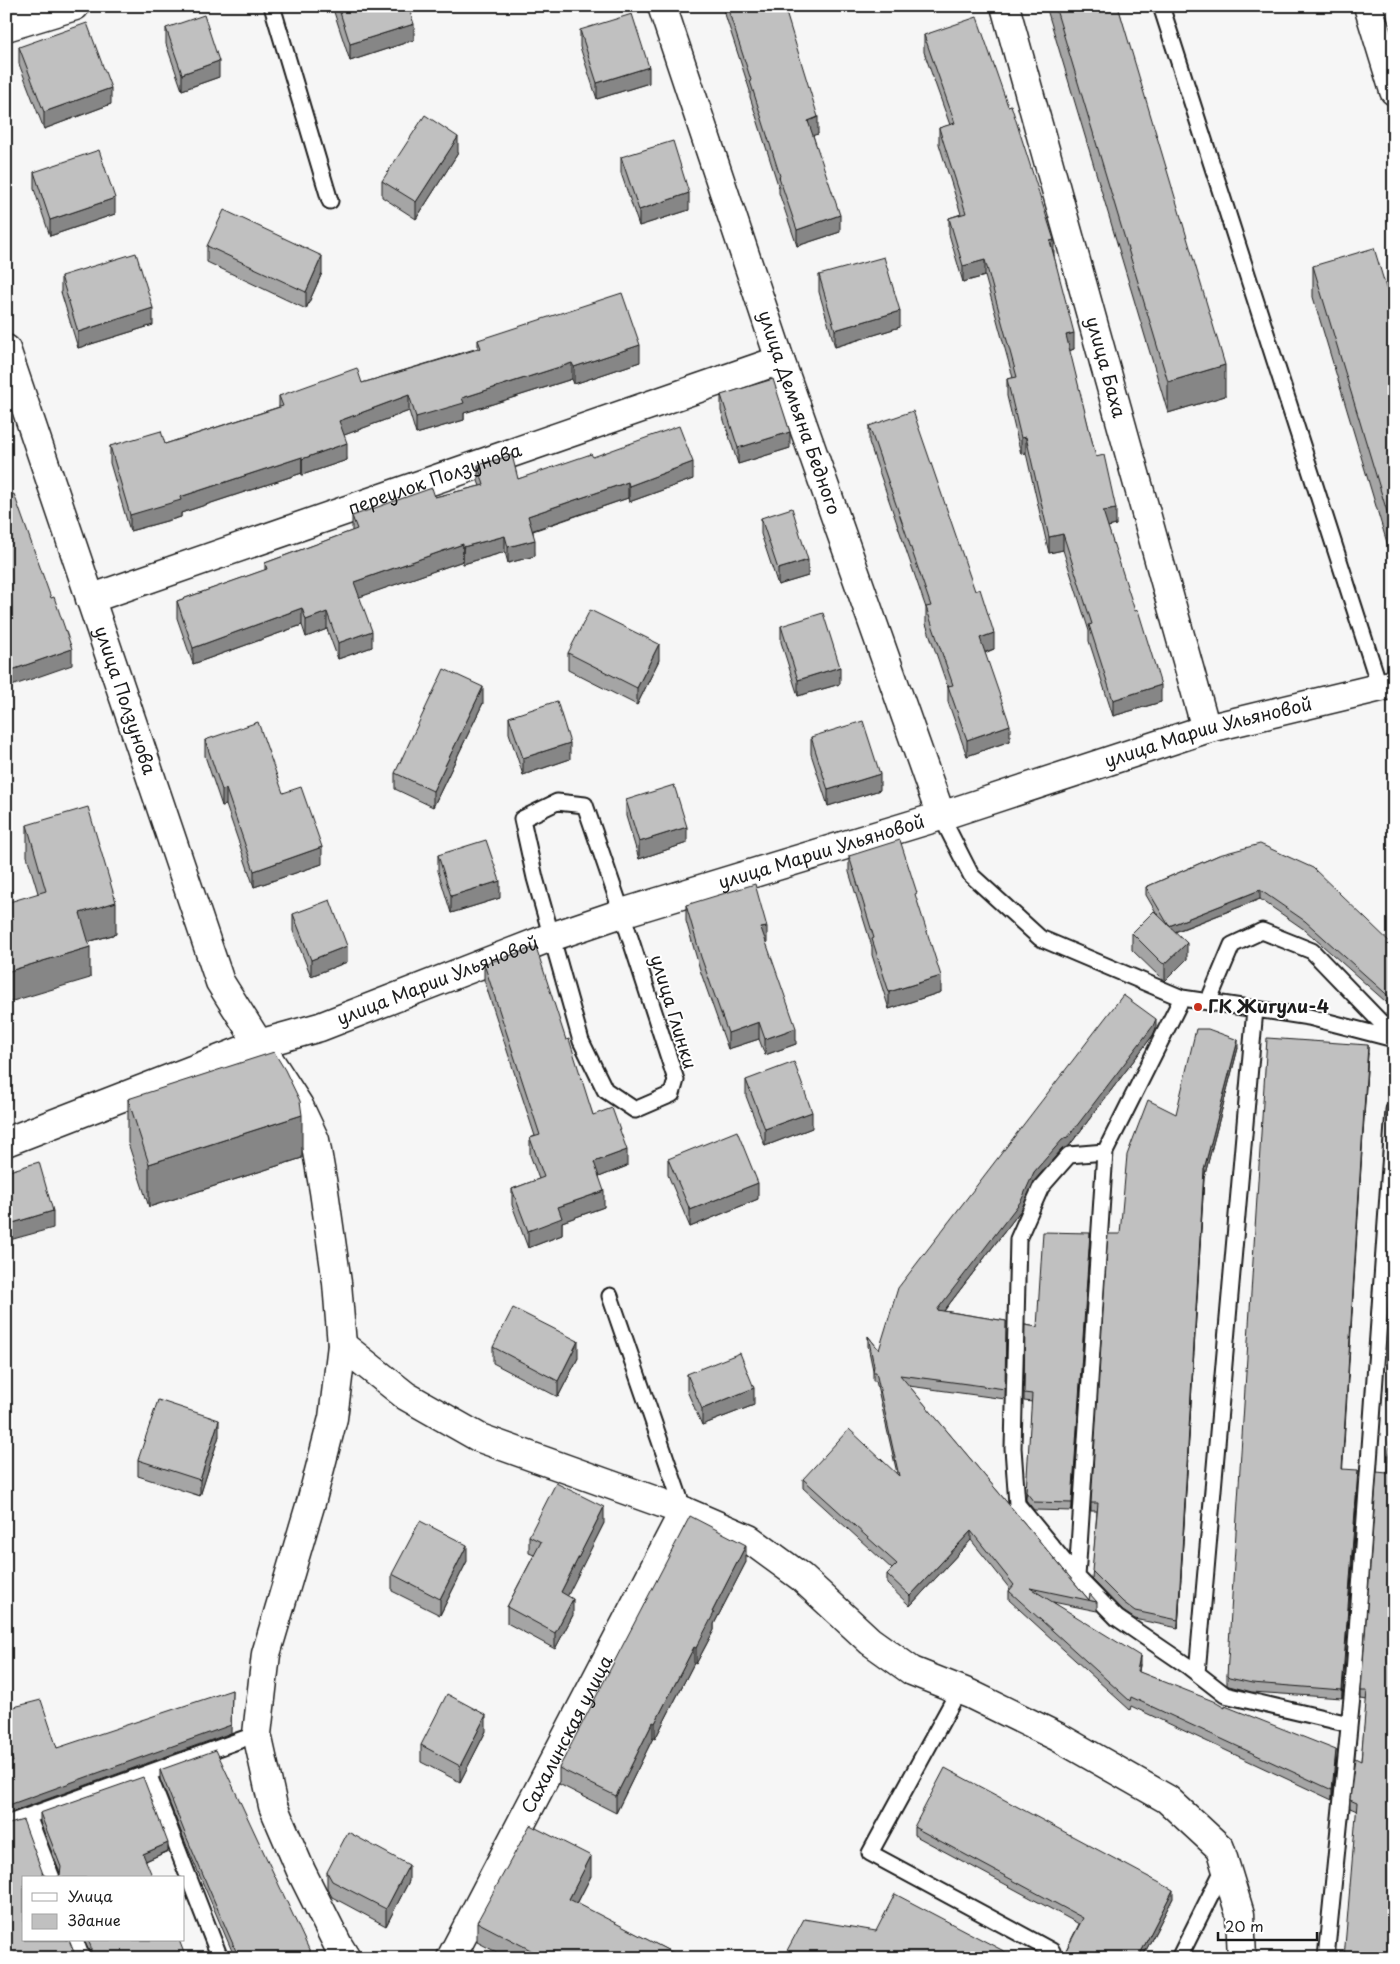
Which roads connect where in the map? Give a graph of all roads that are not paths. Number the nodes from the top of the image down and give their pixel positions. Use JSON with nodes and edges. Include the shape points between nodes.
{"nodes":[{"id":1,"x":75,"y":6,"type":"edge"},
{"id":2,"x":272,"y":6,"type":"edge"},
{"id":3,"x":662,"y":6,"type":"edge"},
{"id":4,"x":1005,"y":6,"type":"edge"},
{"id":5,"x":1161,"y":6,"type":"edge"},
{"id":6,"x":1368,"y":6,"type":"edge"},
{"id":7,"x":6,"y":27,"type":"edge"},
{"id":8,"x":1394,"y":91,"type":"edge"},
{"id":9,"x":330,"y":201,"type":"dead end"},
{"id":10,"x":6,"y":349,"type":"edge"},
{"id":11,"x":780,"y":360,"type":"junction"},
{"id":12,"x":90,"y":599,"type":"junction"},
{"id":13,"x":1387,"y":686,"type":"edge"},
{"id":14,"x":1206,"y":729,"type":"junction"},
{"id":15,"x":941,"y":816,"type":"junction"},
{"id":16,"x":622,"y":913,"type":"junction"},
{"id":17,"x":551,"y":937,"type":"junction"},
{"id":18,"x":1182,"y":998,"type":"junction"},
{"id":19,"x":1208,"y":1002,"type":"junction"},
{"id":20,"x":1255,"y":1009,"type":"junction"},
{"id":21,"x":1394,"y":1038,"type":"edge"},
{"id":22,"x":259,"y":1044,"type":"junction"},
{"id":23,"x":1394,"y":1110,"type":"edge"},
{"id":24,"x":6,"y":1142,"type":"edge"},
{"id":25,"x":1106,"y":1152,"type":"junction"},
{"id":26,"x":610,"y":1296,"type":"dead end"},
{"id":27,"x":342,"y":1345,"type":"junction"},
{"id":28,"x":684,"y":1511,"type":"junction"},
{"id":29,"x":1077,"y":1577,"type":"junction"},
{"id":30,"x":1197,"y":1673,"type":"junction"},
{"id":31,"x":960,"y":1690,"type":"junction"},
{"id":32,"x":1349,"y":1724,"type":"junction"},
{"id":33,"x":257,"y":1734,"type":"junction"},
{"id":34,"x":148,"y":1773,"type":"junction"},
{"id":35,"x":28,"y":1816,"type":"junction"},
{"id":36,"x":6,"y":1824,"type":"edge"},
{"id":37,"x":1225,"y":1866,"type":"junction"},
{"id":38,"x":51,"y":1876,"type":"edge"},
{"id":39,"x":76,"y":1942,"type":"edge"},
{"id":40,"x":1052,"y":1951,"type":"dead end"},
{"id":41,"x":82,"y":1958,"type":"edge"},
{"id":42,"x":220,"y":1958,"type":"edge"},
{"id":43,"x":346,"y":1958,"type":"edge"},
{"id":44,"x":450,"y":1958,"type":"edge"},
{"id":45,"x":1179,"y":1958,"type":"edge"},
{"id":46,"x":1242,"y":1958,"type":"edge"},
{"id":47,"x":1326,"y":1958,"type":"edge"}],
"edges":[{"from":1,"to":7,"type":"street"},
{"from":2,"to":9,"type":"lane"},
{"from":3,"to":11,"type":"street","name":"улица Демьяна Бедного"},
{"from":4,"to":14,"type":"street","name":"улица Баха"},
{"from":5,"to":13,"type":"lane"},
{"from":6,"to":8,"type":"street"},
{"from":10,"to":12,"type":"street","name":"улица Ползунова"},
{"from":11,"to":12,"type":"street","name":"переулок Ползунова"},
{"from":11,"to":15,"type":"street","name":"улица Демьяна Бедного"},
{"from":12,"to":22,"type":"street","name":"улица Ползунова","via":[[220,982]]},
{"from":13,"to":14,"type":"street","name":"улица Марии Ульяновой"},
{"from":14,"to":15,"type":"street","name":"улица Марии Ульяновой"},
{"from":15,"to":16,"type":"street","name":"улица Марии Ульяновой"},
{"from":15,"to":18,"type":"lane","via":[[971,876],[1040,938]]},
{"from":16,"to":17,"type":"street","name":"улица Марии Ульяновой"},
{"from":16,"to":17,"type":"lane","via":[[584,805],[557,802],[522,820]]},
{"from":16,"to":17,"type":"lane","name":"улица Глинки","via":[[676,1080],[672,1094],[636,1110],[605,1090],[581,1041]]},
{"from":17,"to":22,"type":"street","name":"улица Марии Ульяновой","via":[[320,1027]]},
{"from":18,"to":19,"type":"lane"},
{"from":18,"to":25,"type":"lane"},
{"from":19,"to":20,"type":"lane"},
{"from":19,"to":21,"type":"lane","via":[[1232,945],[1262,931],[1312,951]]},
{"from":20,"to":21,"type":"lane","via":[[1309,1017]]},
{"from":20,"to":30,"type":"lane"},
{"from":22,"to":24,"type":"street","name":"улица Марии Ульяновой"},
{"from":22,"to":27,"type":"street","name":"улица Ползунова","via":[[299,1106],[314,1140],[337,1283]]},
{"from":23,"to":32,"type":"lane"},
{"from":25,"to":29,"type":"lane"},
{"from":25,"to":29,"type":"lane","via":[[1069,1155],[1041,1187],[1018,1238],[1013,1448],[1017,1504]]},
{"from":26,"to":28,"type":"lane"},
{"from":27,"to":28,"type":"street","via":[[406,1396],[480,1438]]},
{"from":27,"to":33,"type":"street","name":"улица Ползунова","via":[[333,1418],[266,1654]]},
{"from":28,"to":31,"type":"street","via":[[749,1539],[801,1577],[877,1646],[912,1671]]},
{"from":28,"to":44,"type":"street","name":"Сахалинская улица"},
{"from":29,"to":30,"type":"lane","via":[[1117,1618]]},
{"from":30,"to":32,"type":"lane","via":[[1225,1695]]},
{"from":31,"to":37,"type":"street","via":[[1058,1737],[1167,1799],[1220,1848]]},
{"from":31,"to":40,"type":"lane","via":[[870,1853]]},
{"from":32,"to":47,"type":"lane"},
{"from":33,"to":34,"type":"lane"},
{"from":33,"to":43,"type":"street","name":"улица Ползунова","via":[[273,1806],[301,1871]]},
{"from":34,"to":35,"type":"lane"},
{"from":34,"to":42,"type":"lane"},
{"from":35,"to":36,"type":"lane"},
{"from":35,"to":38,"type":"lane"},
{"from":37,"to":45,"type":"lane"},
{"from":37,"to":46,"type":"street","via":[[1240,1914]]},
{"from":39,"to":41,"type":"lane"}]}
